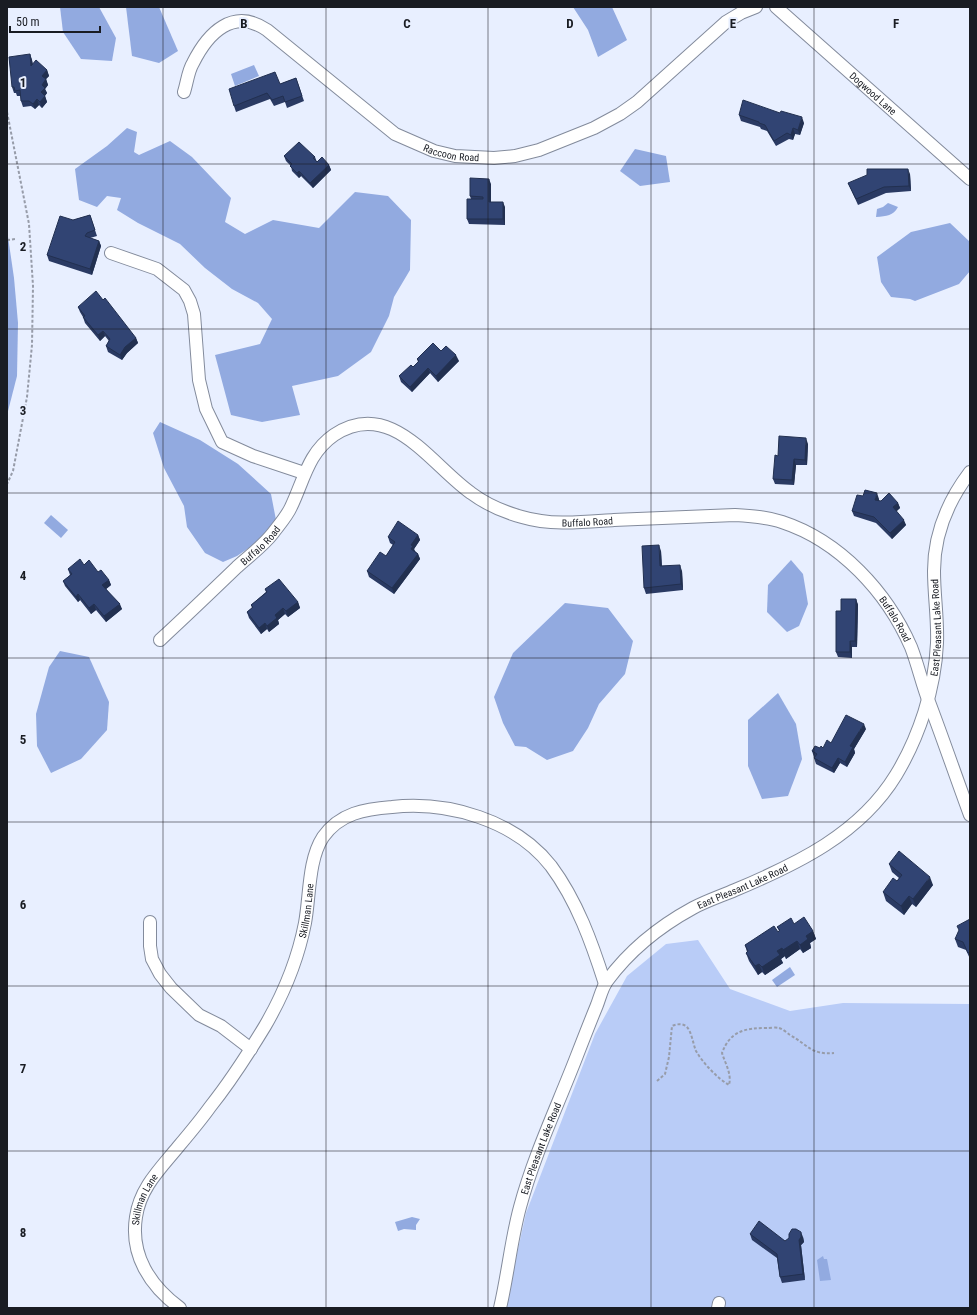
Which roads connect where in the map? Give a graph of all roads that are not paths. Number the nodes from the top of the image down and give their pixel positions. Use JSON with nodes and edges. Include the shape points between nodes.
{"nodes":[{"id":1,"x":756,"y":7,"type":"edge"},
{"id":2,"x":776,"y":7,"type":"edge"},
{"id":3,"x":184,"y":92,"type":"dead end"},
{"id":4,"x":970,"y":179,"type":"edge"},
{"id":5,"x":111,"y":252,"type":"dead end"},
{"id":6,"x":970,"y":472,"type":"edge"},
{"id":7,"x":304,"y":473,"type":"junction"},
{"id":8,"x":160,"y":640,"type":"dead end"},
{"id":9,"x":928,"y":698,"type":"junction"},
{"id":10,"x":970,"y":815,"type":"edge"},
{"id":11,"x":150,"y":922,"type":"dead end"},
{"id":12,"x":605,"y":984,"type":"junction"},
{"id":13,"x":251,"y":1049,"type":"junction"},
{"id":14,"x":180,"y":1308,"type":"edge"},
{"id":15,"x":500,"y":1308,"type":"edge"}],
"edges":[{"from":1,"to":3,"type":"street","name":"Raccoon Road","via":[[726,22],[637,102],[620,114],[594,128],[544,148],[515,156],[455,156],[414,144],[395,134],[362,109],[267,30],[249,22],[227,24],[210,36],[192,64]]},
{"from":2,"to":4,"type":"street","name":"Dogwood Lane"},
{"from":5,"to":7,"type":"street","via":[[157,269],[172,278],[184,290],[194,314],[199,380],[206,409],[222,442],[253,456]]},
{"from":6,"to":9,"type":"street","name":"East Pleasant Lake Road","via":[[948,508],[940,528],[934,572],[938,621],[937,647]]},
{"from":7,"to":8,"type":"street","name":"Buffalo Road","via":[[291,507],[272,535]]},
{"from":7,"to":9,"type":"street","name":"Buffalo Road","via":[[314,454],[336,434],[348,428],[372,424],[386,426],[410,438],[471,493],[488,504],[525,518],[565,522],[735,515],[782,522],[823,541],[868,581],[885,602],[910,646]]},
{"from":9,"to":10,"type":"street","name":"Buffalo Road"},
{"from":9,"to":12,"type":"street","name":"East Pleasant Lake Road","via":[[909,752],[895,777],[861,818],[819,850],[676,918],[636,949]]},
{"from":11,"to":13,"type":"street","via":[[152,959],[164,979],[199,1015],[221,1026]]},
{"from":12,"to":13,"type":"street","name":"Skillman Lane","via":[[594,949],[568,894],[550,865],[532,847],[497,825],[455,810],[411,805],[369,808],[344,818],[332,827],[317,849],[312,863],[304,925],[296,955],[272,1013]]},
{"from":12,"to":15,"type":"street","name":"East Pleasant Lake Road","via":[[530,1172],[511,1246]]},
{"from":13,"to":14,"type":"street","name":"Skillman Lane","via":[[212,1105],[154,1174],[139,1202],[135,1233],[142,1265],[161,1293]]}]}
